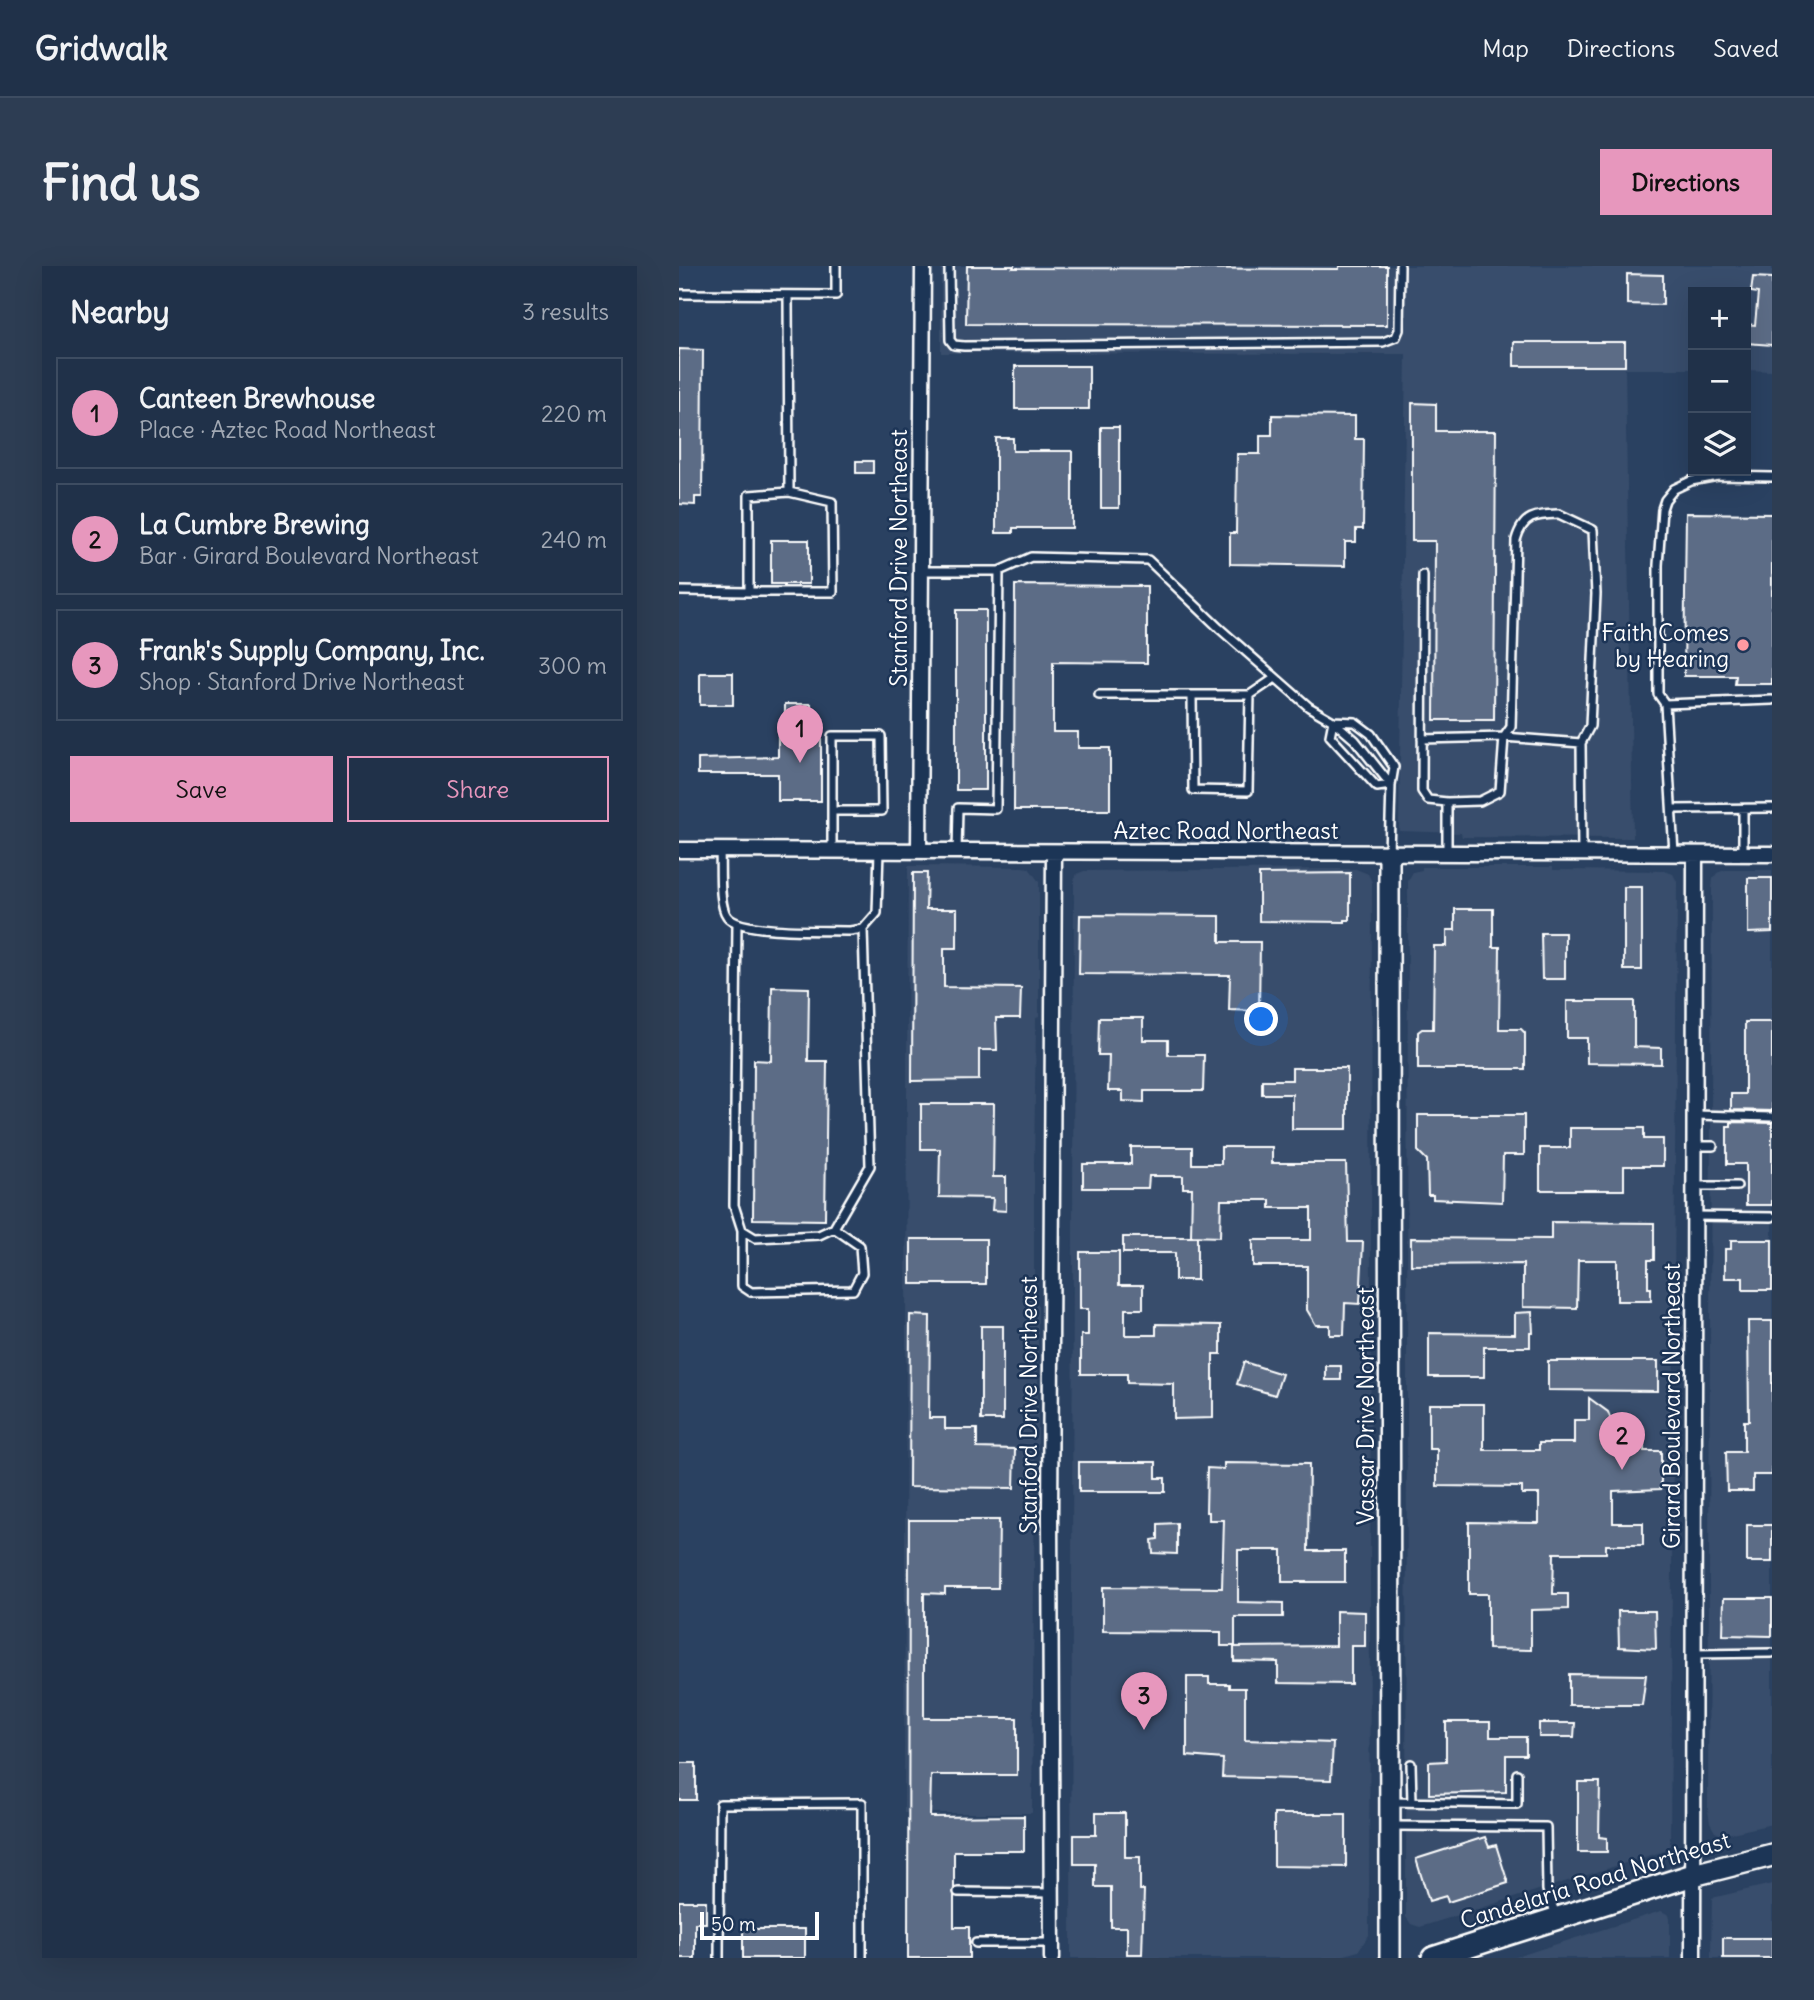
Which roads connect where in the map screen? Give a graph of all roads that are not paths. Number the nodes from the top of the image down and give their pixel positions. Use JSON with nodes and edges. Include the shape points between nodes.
{"nodes":[{"id":1,"x":836,"y":266,"type":"edge"},
{"id":2,"x":923,"y":266,"type":"edge"},
{"id":3,"x":949,"y":266,"type":"edge"},
{"id":4,"x":1400,"y":266,"type":"edge"},
{"id":5,"x":679,"y":294,"type":"edge"},
{"id":6,"x":788,"y":295,"type":"junction"},
{"id":7,"x":1772,"y":477,"type":"edge"},
{"id":8,"x":789,"y":492,"type":"junction"},
{"id":9,"x":921,"y":571,"type":"junction"},
{"id":10,"x":999,"y":571,"type":"junction"},
{"id":11,"x":1423,"y":575,"type":"dead end"},
{"id":12,"x":679,"y":592,"type":"edge"},
{"id":13,"x":749,"y":592,"type":"junction"},
{"id":14,"x":1275,"y":678,"type":"junction"},
{"id":15,"x":1099,"y":695,"type":"dead end"},
{"id":16,"x":1249,"y":695,"type":"junction"},
{"id":17,"x":1192,"y":696,"type":"junction"},
{"id":18,"x":1772,"y":699,"type":"edge"},
{"id":19,"x":1665,"y":704,"type":"junction"},
{"id":20,"x":1333,"y":721,"type":"junction"},
{"id":21,"x":1504,"y":737,"type":"junction"},
{"id":22,"x":1422,"y":739,"type":"junction"},
{"id":23,"x":1581,"y":743,"type":"junction"},
{"id":24,"x":1391,"y":785,"type":"junction"},
{"id":25,"x":1447,"y":803,"type":"junction"},
{"id":26,"x":1772,"y":808,"type":"edge"},
{"id":27,"x":1672,"y":809,"type":"junction"},
{"id":28,"x":1743,"y":809,"type":"junction"},
{"id":29,"x":832,"y":811,"type":"junction"},
{"id":30,"x":679,"y":850,"type":"edge"},
{"id":31,"x":720,"y":850,"type":"junction"},
{"id":32,"x":832,"y":851,"type":"junction"},
{"id":33,"x":879,"y":851,"type":"junction"},
{"id":34,"x":919,"y":851,"type":"junction"},
{"id":35,"x":957,"y":852,"type":"junction"},
{"id":36,"x":1054,"y":852,"type":"junction"},
{"id":37,"x":1582,"y":852,"type":"junction"},
{"id":38,"x":1447,"y":853,"type":"junction"},
{"id":39,"x":1674,"y":853,"type":"junction"},
{"id":40,"x":1743,"y":853,"type":"junction"},
{"id":41,"x":1389,"y":854,"type":"junction"},
{"id":42,"x":1695,"y":854,"type":"junction"},
{"id":43,"x":1772,"y":854,"type":"edge"},
{"id":44,"x":737,"y":924,"type":"junction"},
{"id":45,"x":863,"y":929,"type":"junction"},
{"id":46,"x":1695,"y":1115,"type":"junction"},
{"id":47,"x":1772,"y":1117,"type":"edge"},
{"id":48,"x":1695,"y":1146,"type":"junction"},
{"id":49,"x":1713,"y":1146,"type":"dead end"},
{"id":50,"x":1695,"y":1186,"type":"junction"},
{"id":51,"x":1737,"y":1186,"type":"dead end"},
{"id":52,"x":1695,"y":1216,"type":"junction"},
{"id":53,"x":1772,"y":1217,"type":"edge"},
{"id":54,"x":834,"y":1228,"type":"junction"},
{"id":55,"x":742,"y":1230,"type":"junction"},
{"id":56,"x":1772,"y":1653,"type":"edge"},
{"id":57,"x":1694,"y":1654,"type":"junction"},
{"id":58,"x":1412,"y":1764,"type":"dead end"},
{"id":59,"x":1517,"y":1774,"type":"dead end"},
{"id":60,"x":1391,"y":1802,"type":"junction"},
{"id":61,"x":1412,"y":1802,"type":"junction"},
{"id":62,"x":1391,"y":1826,"type":"junction"},
{"id":63,"x":1772,"y":1855,"type":"edge"},
{"id":64,"x":1693,"y":1875,"type":"junction"},
{"id":65,"x":958,"y":1892,"type":"dead end"},
{"id":66,"x":1052,"y":1893,"type":"junction"},
{"id":67,"x":1557,"y":1918,"type":"junction"},
{"id":68,"x":975,"y":1943,"type":"dead end"},
{"id":69,"x":1052,"y":1951,"type":"edge"},
{"id":70,"x":719,"y":1958,"type":"edge"},
{"id":71,"x":862,"y":1958,"type":"edge"},
{"id":72,"x":1390,"y":1958,"type":"edge"},
{"id":73,"x":1433,"y":1958,"type":"edge"},
{"id":74,"x":1693,"y":1958,"type":"edge"}],
"edges":[{"from":1,"to":6,"type":"lane","via":[[836,295]]},
{"from":2,"to":9,"type":"street","name":"Stanford Drive Northeast"},
{"from":3,"to":4,"type":"lane","via":[[950,340],[964,346],[1383,342],[1396,337],[1399,330]]},
{"from":5,"to":6,"type":"lane"},
{"from":6,"to":8,"type":"lane"},
{"from":7,"to":19,"type":"lane","via":[[1718,476],[1691,481],[1674,489],[1665,500],[1658,565],[1658,694]]},
{"from":8,"to":13,"type":"lane","via":[[750,495]]},
{"from":8,"to":13,"type":"lane","via":[[832,502],[833,592]]},
{"from":9,"to":10,"type":"lane"},
{"from":9,"to":34,"type":"street","name":"Stanford Drive Northeast"},
{"from":10,"to":14,"type":"lane","via":[[1031,557],[1148,560]]},
{"from":10,"to":35,"type":"lane","via":[[996,809],[958,808]]},
{"from":11,"to":22,"type":"lane"},
{"from":12,"to":13,"type":"lane"},
{"from":14,"to":16,"type":"lane"},
{"from":14,"to":20,"type":"lane"},
{"from":15,"to":17,"type":"lane"},
{"from":16,"to":17,"type":"lane"},
{"from":16,"to":17,"type":"lane","via":[[1248,791],[1193,790]]},
{"from":18,"to":19,"type":"lane"},
{"from":19,"to":27,"type":"lane"},
{"from":20,"to":24,"type":"lane","via":[[1355,740]]},
{"from":20,"to":24,"type":"lane","via":[[1330,736],[1377,787]]},
{"from":20,"to":24,"type":"lane","via":[[1355,722],[1371,734],[1394,767]]},
{"from":21,"to":22,"type":"lane"},
{"from":21,"to":23,"type":"lane"},
{"from":21,"to":23,"type":"lane","via":[[1511,727],[1516,540],[1520,527],[1534,515],[1559,514],[1593,530],[1596,594],[1590,726]]},
{"from":21,"to":25,"type":"lane","via":[[1500,791],[1480,801]]},
{"from":22,"to":25,"type":"lane","via":[[1422,791],[1429,800]]},
{"from":23,"to":37,"type":"lane"},
{"from":24,"to":41,"type":"lane"},
{"from":25,"to":38,"type":"lane"},
{"from":26,"to":28,"type":"lane"},
{"from":27,"to":28,"type":"lane"},
{"from":27,"to":39,"type":"lane"},
{"from":28,"to":40,"type":"lane"},
{"from":29,"to":29,"type":"lane","via":[[832,736],[881,736],[882,811]]},
{"from":29,"to":32,"type":"lane"},
{"from":30,"to":31,"type":"street","name":"Aztec Road Northeast"},
{"from":31,"to":32,"type":"street","name":"Aztec Road Northeast"},
{"from":31,"to":44,"type":"lane","via":[[724,906]]},
{"from":32,"to":33,"type":"street","name":"Aztec Road Northeast"},
{"from":33,"to":34,"type":"street","name":"Aztec Road Northeast"},
{"from":33,"to":45,"type":"lane","via":[[877,914]]},
{"from":34,"to":35,"type":"street","name":"Aztec Road Northeast"},
{"from":35,"to":36,"type":"street","name":"Aztec Road Northeast"},
{"from":36,"to":41,"type":"street","name":"Aztec Road Northeast"},
{"from":36,"to":66,"type":"street","name":"Stanford Drive Northeast"},
{"from":37,"to":38,"type":"street","name":"Aztec Road Northeast"},
{"from":37,"to":39,"type":"street","name":"Aztec Road Northeast"},
{"from":38,"to":41,"type":"street","name":"Aztec Road Northeast"},
{"from":39,"to":42,"type":"street","name":"Aztec Road Northeast"},
{"from":40,"to":42,"type":"street","name":"Aztec Road Northeast"},
{"from":40,"to":43,"type":"street","name":"Aztec Road Northeast"},
{"from":41,"to":60,"type":"street","name":"Vassar Drive Northeast"},
{"from":42,"to":46,"type":"street","name":"Girard Boulevard Northeast"},
{"from":44,"to":45,"type":"lane"},
{"from":44,"to":55,"type":"lane","via":[[734,1205]]},
{"from":45,"to":54,"type":"lane","via":[[870,1166]]},
{"from":46,"to":47,"type":"lane"},
{"from":46,"to":48,"type":"street","name":"Girard Boulevard Northeast"},
{"from":48,"to":49,"type":"lane"},
{"from":48,"to":50,"type":"street","name":"Girard Boulevard Northeast"},
{"from":50,"to":51,"type":"lane"},
{"from":50,"to":52,"type":"street","name":"Girard Boulevard Northeast"},
{"from":52,"to":53,"type":"lane"},
{"from":52,"to":57,"type":"street","name":"Girard Boulevard Northeast"},
{"from":54,"to":55,"type":"lane","via":[[819,1235],[755,1238]]},
{"from":54,"to":55,"type":"lane","via":[[860,1247],[862,1273],[853,1290],[751,1292],[742,1286]]},
{"from":56,"to":57,"type":"lane"},
{"from":57,"to":64,"type":"street","name":"Girard Boulevard Northeast"},
{"from":58,"to":61,"type":"lane"},
{"from":59,"to":61,"type":"lane","via":[[1517,1804]]},
{"from":60,"to":61,"type":"lane"},
{"from":60,"to":62,"type":"street","name":"Vassar Drive Northeast"},
{"from":62,"to":67,"type":"lane","via":[[1546,1827],[1547,1890]]},
{"from":62,"to":72,"type":"street","name":"Vassar Drive Northeast"},
{"from":63,"to":64,"type":"main road","name":"Candelaria Road Northeast"},
{"from":64,"to":67,"type":"main road","name":"Candelaria Road Northeast"},
{"from":64,"to":74,"type":"street","name":"Girard Boulevard Northeast"},
{"from":65,"to":66,"type":"lane"},
{"from":66,"to":69,"type":"street","name":"Stanford Drive Northeast"},
{"from":67,"to":73,"type":"main road","name":"Candelaria Road Northeast"},
{"from":68,"to":69,"type":"lane"},
{"from":70,"to":71,"type":"lane","via":[[720,1804],[862,1803]]}]}
